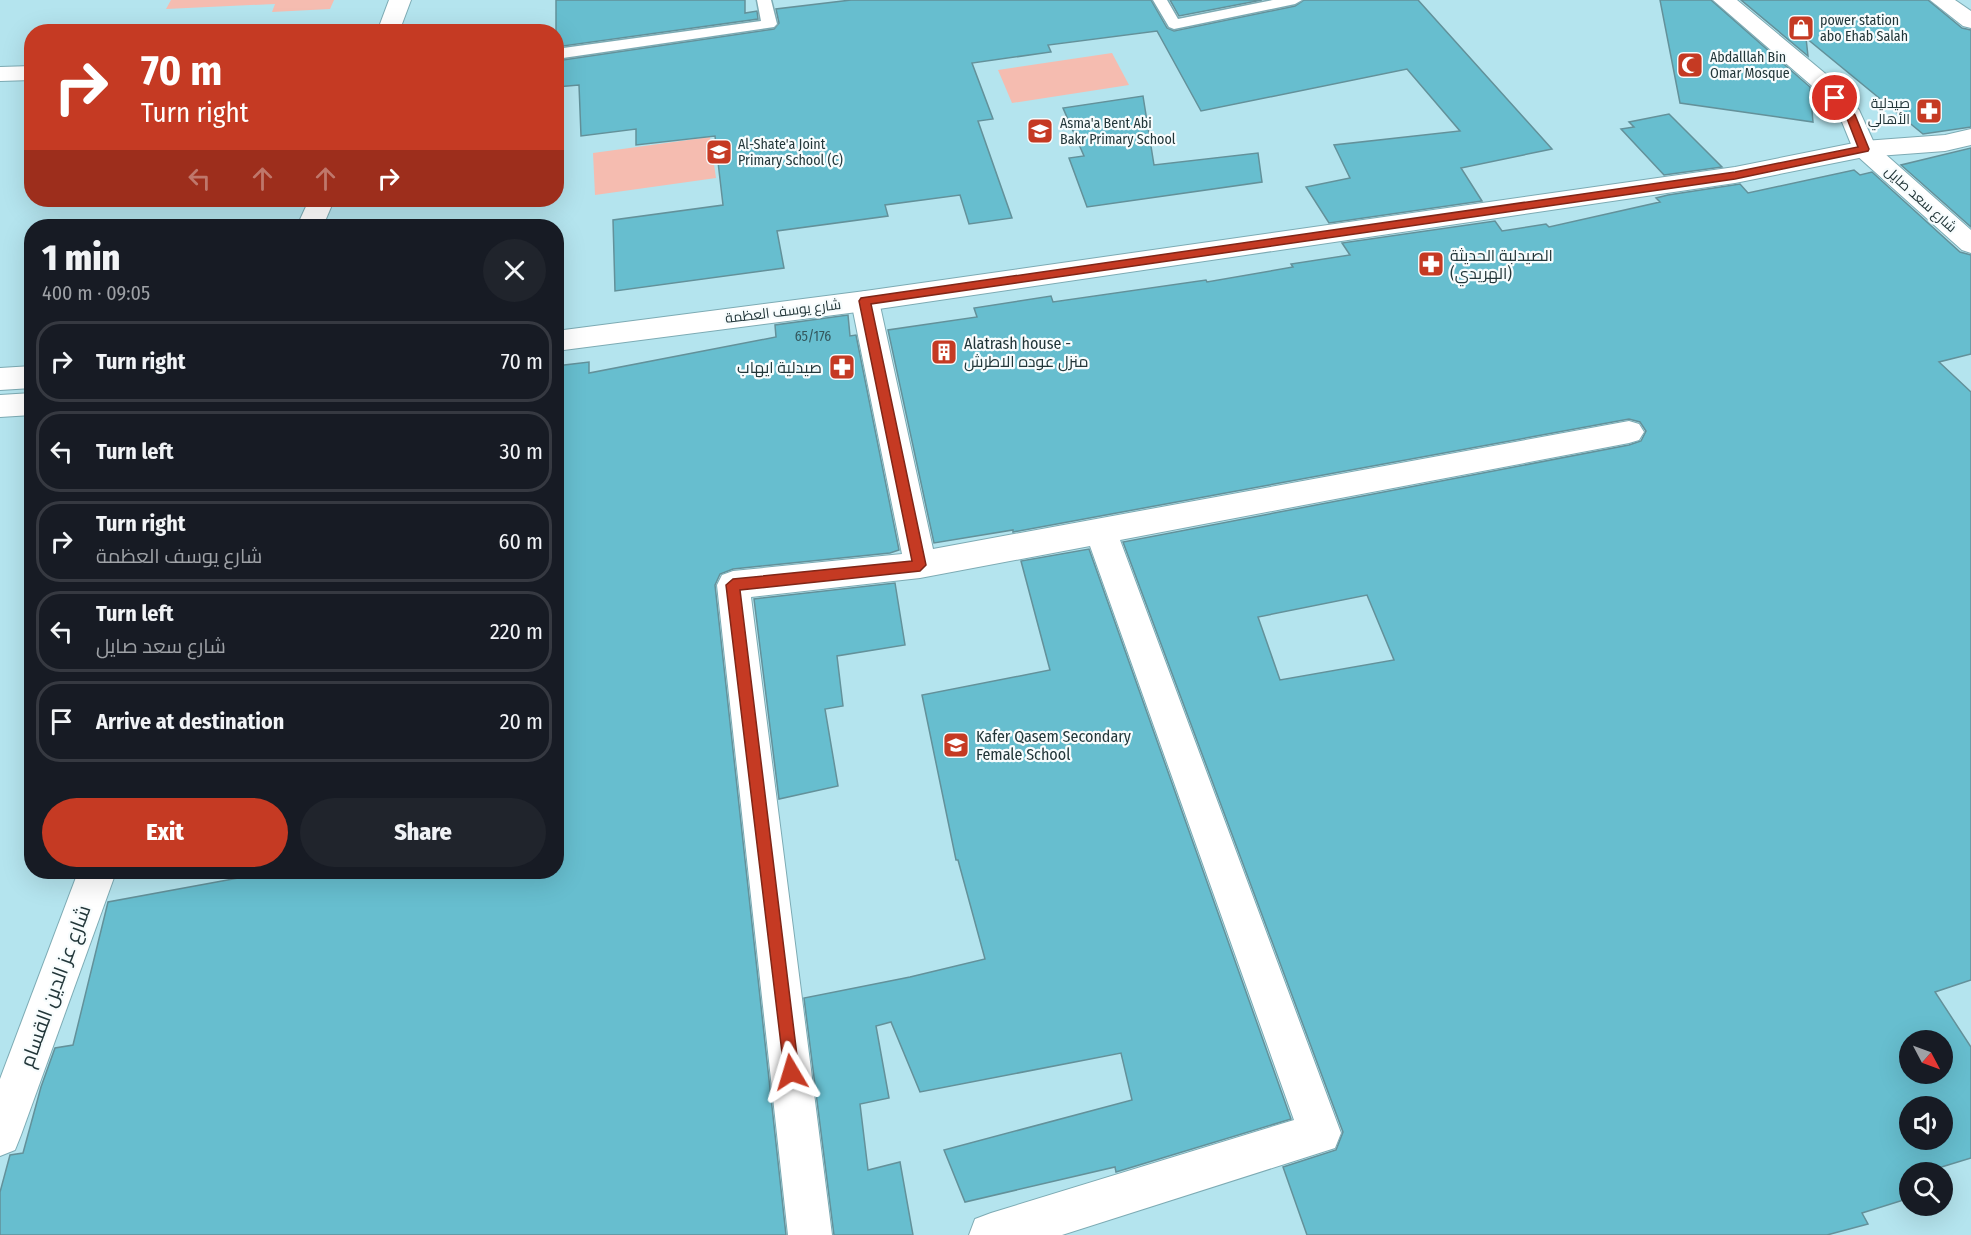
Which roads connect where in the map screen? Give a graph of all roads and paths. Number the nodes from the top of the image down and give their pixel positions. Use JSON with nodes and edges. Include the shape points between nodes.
{"nodes":[{"id":1,"x":400,"y":0,"type":"edge"},
{"id":2,"x":764,"y":0,"type":"edge"},
{"id":3,"x":1160,"y":0,"type":"edge"},
{"id":4,"x":1295,"y":0,"type":"edge"},
{"id":5,"x":1724,"y":0,"type":"edge"},
{"id":6,"x":1941,"y":0,"type":"edge"},
{"id":7,"x":1971,"y":21,"type":"edge"},
{"id":8,"x":391,"y":24,"type":"edge"},
{"id":9,"x":564,"y":53,"type":"edge"},
{"id":10,"x":24,"y":73,"type":"edge"},
{"id":11,"x":0,"y":74,"type":"edge"},
{"id":12,"x":1971,"y":137,"type":"edge"},
{"id":13,"x":1864,"y":149,"type":"junction"},
{"id":14,"x":1971,"y":244,"type":"edge"},
{"id":15,"x":865,"y":301,"type":"junction"},
{"id":16,"x":564,"y":340,"type":"edge"},
{"id":17,"x":24,"y":378,"type":"edge"},
{"id":18,"x":0,"y":379,"type":"edge"},
{"id":19,"x":24,"y":404,"type":"edge"},
{"id":20,"x":0,"y":406,"type":"edge"},
{"id":21,"x":1629,"y":432,"type":"dead end"},
{"id":22,"x":1101,"y":532,"type":"junction"},
{"id":23,"x":920,"y":565,"type":"junction"},
{"id":24,"x":71,"y":879,"type":"edge"},
{"id":25,"x":94,"y":879,"type":"edge"},
{"id":26,"x":0,"y":1074,"type":"edge"},
{"id":27,"x":0,"y":1135,"type":"edge"},
{"id":28,"x":810,"y":1235,"type":"edge"},
{"id":29,"x":991,"y":1235,"type":"edge"}],
"edges":[{"from":1,"to":8,"type":"street"},
{"from":2,"to":9,"type":"lane","via":[[769,24]]},
{"from":3,"to":4,"type":"lane","via":[[1174,24]]},
{"from":5,"to":13,"type":"street","name":"شارع سعد صايل","via":[[1820,80],[1851,115]]},
{"from":6,"to":7,"type":"street"},
{"from":10,"to":11,"type":"street"},
{"from":12,"to":13,"type":"street","name":"شارع يوسف العظمة","via":[[1945,143]]},
{"from":13,"to":14,"type":"street","name":"شارع سعد صايل"},
{"from":13,"to":15,"type":"street","name":"شارع يوسف العظمة","via":[[1735,175]]},
{"from":15,"to":16,"type":"street","name":"شارع يوسف العظمة"},
{"from":15,"to":23,"type":"street"},
{"from":17,"to":18,"type":"street"},
{"from":19,"to":20,"type":"street"},
{"from":21,"to":22,"type":"street"},
{"from":22,"to":23,"type":"street"},
{"from":22,"to":29,"type":"street","via":[[1320,1133]]},
{"from":23,"to":28,"type":"street","via":[[733,585]]},
{"from":24,"to":26,"type":"street","name":"شارع عز الدين القسام"},
{"from":25,"to":27,"type":"street","name":"شارع عز الدين القسام"}]}
